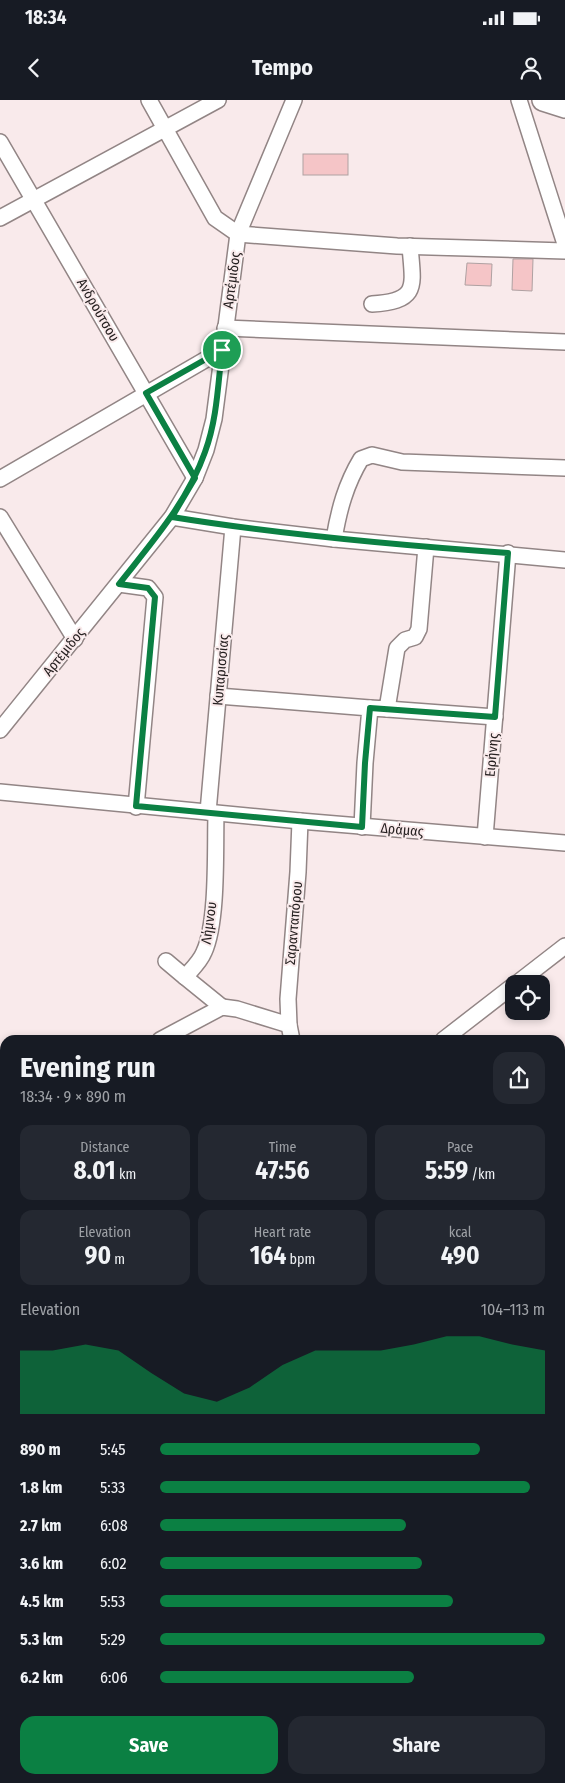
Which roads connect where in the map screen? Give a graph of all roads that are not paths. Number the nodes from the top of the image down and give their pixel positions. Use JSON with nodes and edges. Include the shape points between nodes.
{"nodes":[{"id":1,"x":149,"y":100,"type":"edge"},
{"id":2,"x":218,"y":100,"type":"edge"},
{"id":3,"x":294,"y":100,"type":"edge"},
{"id":4,"x":519,"y":100,"type":"edge"},
{"id":5,"x":543,"y":100,"type":"edge"},
{"id":6,"x":565,"y":107,"type":"edge"},
{"id":7,"x":167,"y":129,"type":"junction"},
{"id":8,"x":0,"y":142,"type":"edge"},
{"id":9,"x":34,"y":198,"type":"junction"},
{"id":10,"x":0,"y":218,"type":"edge"},
{"id":11,"x":238,"y":234,"type":"junction"},
{"id":12,"x":565,"y":244,"type":"edge"},
{"id":13,"x":410,"y":246,"type":"junction"},
{"id":14,"x":565,"y":251,"type":"edge"},
{"id":15,"x":372,"y":304,"type":"dead end"},
{"id":16,"x":225,"y":328,"type":"junction"},
{"id":17,"x":565,"y":342,"type":"edge"},
{"id":18,"x":222,"y":350,"type":"junction"},
{"id":19,"x":146,"y":393,"type":"junction"},
{"id":20,"x":565,"y":468,"type":"edge"},
{"id":21,"x":195,"y":478,"type":"junction"},
{"id":22,"x":0,"y":479,"type":"edge"},
{"id":23,"x":0,"y":517,"type":"edge"},
{"id":24,"x":172,"y":517,"type":"junction"},
{"id":25,"x":233,"y":527,"type":"junction"},
{"id":26,"x":334,"y":538,"type":"junction"},
{"id":27,"x":426,"y":547,"type":"junction"},
{"id":28,"x":508,"y":553,"type":"junction"},
{"id":29,"x":565,"y":560,"type":"edge"},
{"id":30,"x":119,"y":584,"type":"junction"},
{"id":31,"x":75,"y":639,"type":"junction"},
{"id":32,"x":218,"y":696,"type":"junction"},
{"id":33,"x":370,"y":708,"type":"junction"},
{"id":34,"x":386,"y":709,"type":"junction"},
{"id":35,"x":495,"y":717,"type":"junction"},
{"id":36,"x":0,"y":730,"type":"edge"},
{"id":37,"x":0,"y":792,"type":"edge"},
{"id":38,"x":136,"y":806,"type":"junction"},
{"id":39,"x":212,"y":813,"type":"junction"},
{"id":40,"x":300,"y":822,"type":"junction"},
{"id":41,"x":362,"y":827,"type":"junction"},
{"id":42,"x":485,"y":837,"type":"junction"},
{"id":43,"x":565,"y":843,"type":"edge"},
{"id":44,"x":565,"y":946,"type":"edge"},
{"id":45,"x":166,"y":961,"type":"dead end"},
{"id":46,"x":528,"y":975,"type":"edge"},
{"id":47,"x":185,"y":977,"type":"junction"},
{"id":48,"x":505,"y":993,"type":"edge"},
{"id":49,"x":222,"y":1007,"type":"junction"},
{"id":50,"x":289,"y":1024,"type":"junction"},
{"id":51,"x":169,"y":1035,"type":"edge"},
{"id":52,"x":291,"y":1035,"type":"edge"},
{"id":53,"x":450,"y":1035,"type":"edge"}],
"edges":[{"from":1,"to":7,"type":"street"},
{"from":2,"to":7,"type":"street"},
{"from":3,"to":11,"type":"street","name":"Αρτέμιδος"},
{"from":4,"to":12,"type":"street"},
{"from":5,"to":6,"type":"main road"},
{"from":7,"to":9,"type":"street"},
{"from":7,"to":11,"type":"street","via":[[215,218]]},
{"from":8,"to":9,"type":"street","name":"Ανδρούτσου"},
{"from":9,"to":10,"type":"street"},
{"from":9,"to":19,"type":"street","name":"Ανδρούτσου"},
{"from":11,"to":13,"type":"street"},
{"from":11,"to":16,"type":"street","name":"Αρτέμιδος"},
{"from":13,"to":14,"type":"street"},
{"from":13,"to":15,"type":"street","via":[[413,287],[400,299]]},
{"from":16,"to":17,"type":"street"},
{"from":16,"to":18,"type":"street","name":"Αρτέμιδος"},
{"from":18,"to":19,"type":"street"},
{"from":18,"to":21,"type":"street","name":"Αρτέμιδος","via":[[214,419]]},
{"from":19,"to":21,"type":"street","name":"Ανδρούτσου"},
{"from":19,"to":22,"type":"street"},
{"from":20,"to":26,"type":"street","via":[[402,462],[372,455],[361,459],[349,482],[339,507]]},
{"from":21,"to":24,"type":"street","name":"Αρτέμιδος"},
{"from":23,"to":31,"type":"street"},
{"from":24,"to":25,"type":"street"},
{"from":24,"to":30,"type":"street","name":"Αρτέμιδος"},
{"from":25,"to":26,"type":"street"},
{"from":25,"to":32,"type":"street","name":"Κυπαρισσίας"},
{"from":26,"to":27,"type":"street"},
{"from":27,"to":28,"type":"street"},
{"from":27,"to":34,"type":"street","via":[[420,628],[415,637],[405,640],[397,648]]},
{"from":28,"to":29,"type":"street"},
{"from":28,"to":35,"type":"street","name":"Ειρήνης"},
{"from":30,"to":31,"type":"street","name":"Αρτέμιδος"},
{"from":30,"to":38,"type":"street","via":[[148,588],[155,597]]},
{"from":31,"to":36,"type":"street","name":"Αρτέμιδος"},
{"from":32,"to":33,"type":"street"},
{"from":32,"to":39,"type":"street","name":"Κυπαρισσίας"},
{"from":33,"to":34,"type":"street"},
{"from":33,"to":41,"type":"street"},
{"from":34,"to":35,"type":"street"},
{"from":35,"to":42,"type":"street","name":"Ειρήνης"},
{"from":37,"to":38,"type":"street","name":"Δράμας"},
{"from":38,"to":39,"type":"street","name":"Δράμας"},
{"from":39,"to":40,"type":"street","name":"Δράμας"},
{"from":39,"to":47,"type":"street","name":"Λήμνου","via":[[211,919],[205,950],[200,961]]},
{"from":40,"to":41,"type":"street","name":"Δράμας"},
{"from":40,"to":50,"type":"street","name":"Σαρανταπόρου"},
{"from":41,"to":42,"type":"street","name":"Δράμας"},
{"from":42,"to":43,"type":"street","name":"Δράμας"},
{"from":44,"to":46,"type":"street"},
{"from":45,"to":47,"type":"street"},
{"from":47,"to":49,"type":"street"},
{"from":48,"to":53,"type":"street"},
{"from":49,"to":50,"type":"street"},
{"from":49,"to":51,"type":"street"},
{"from":50,"to":52,"type":"street","name":"Σαρανταπόρου"}]}
